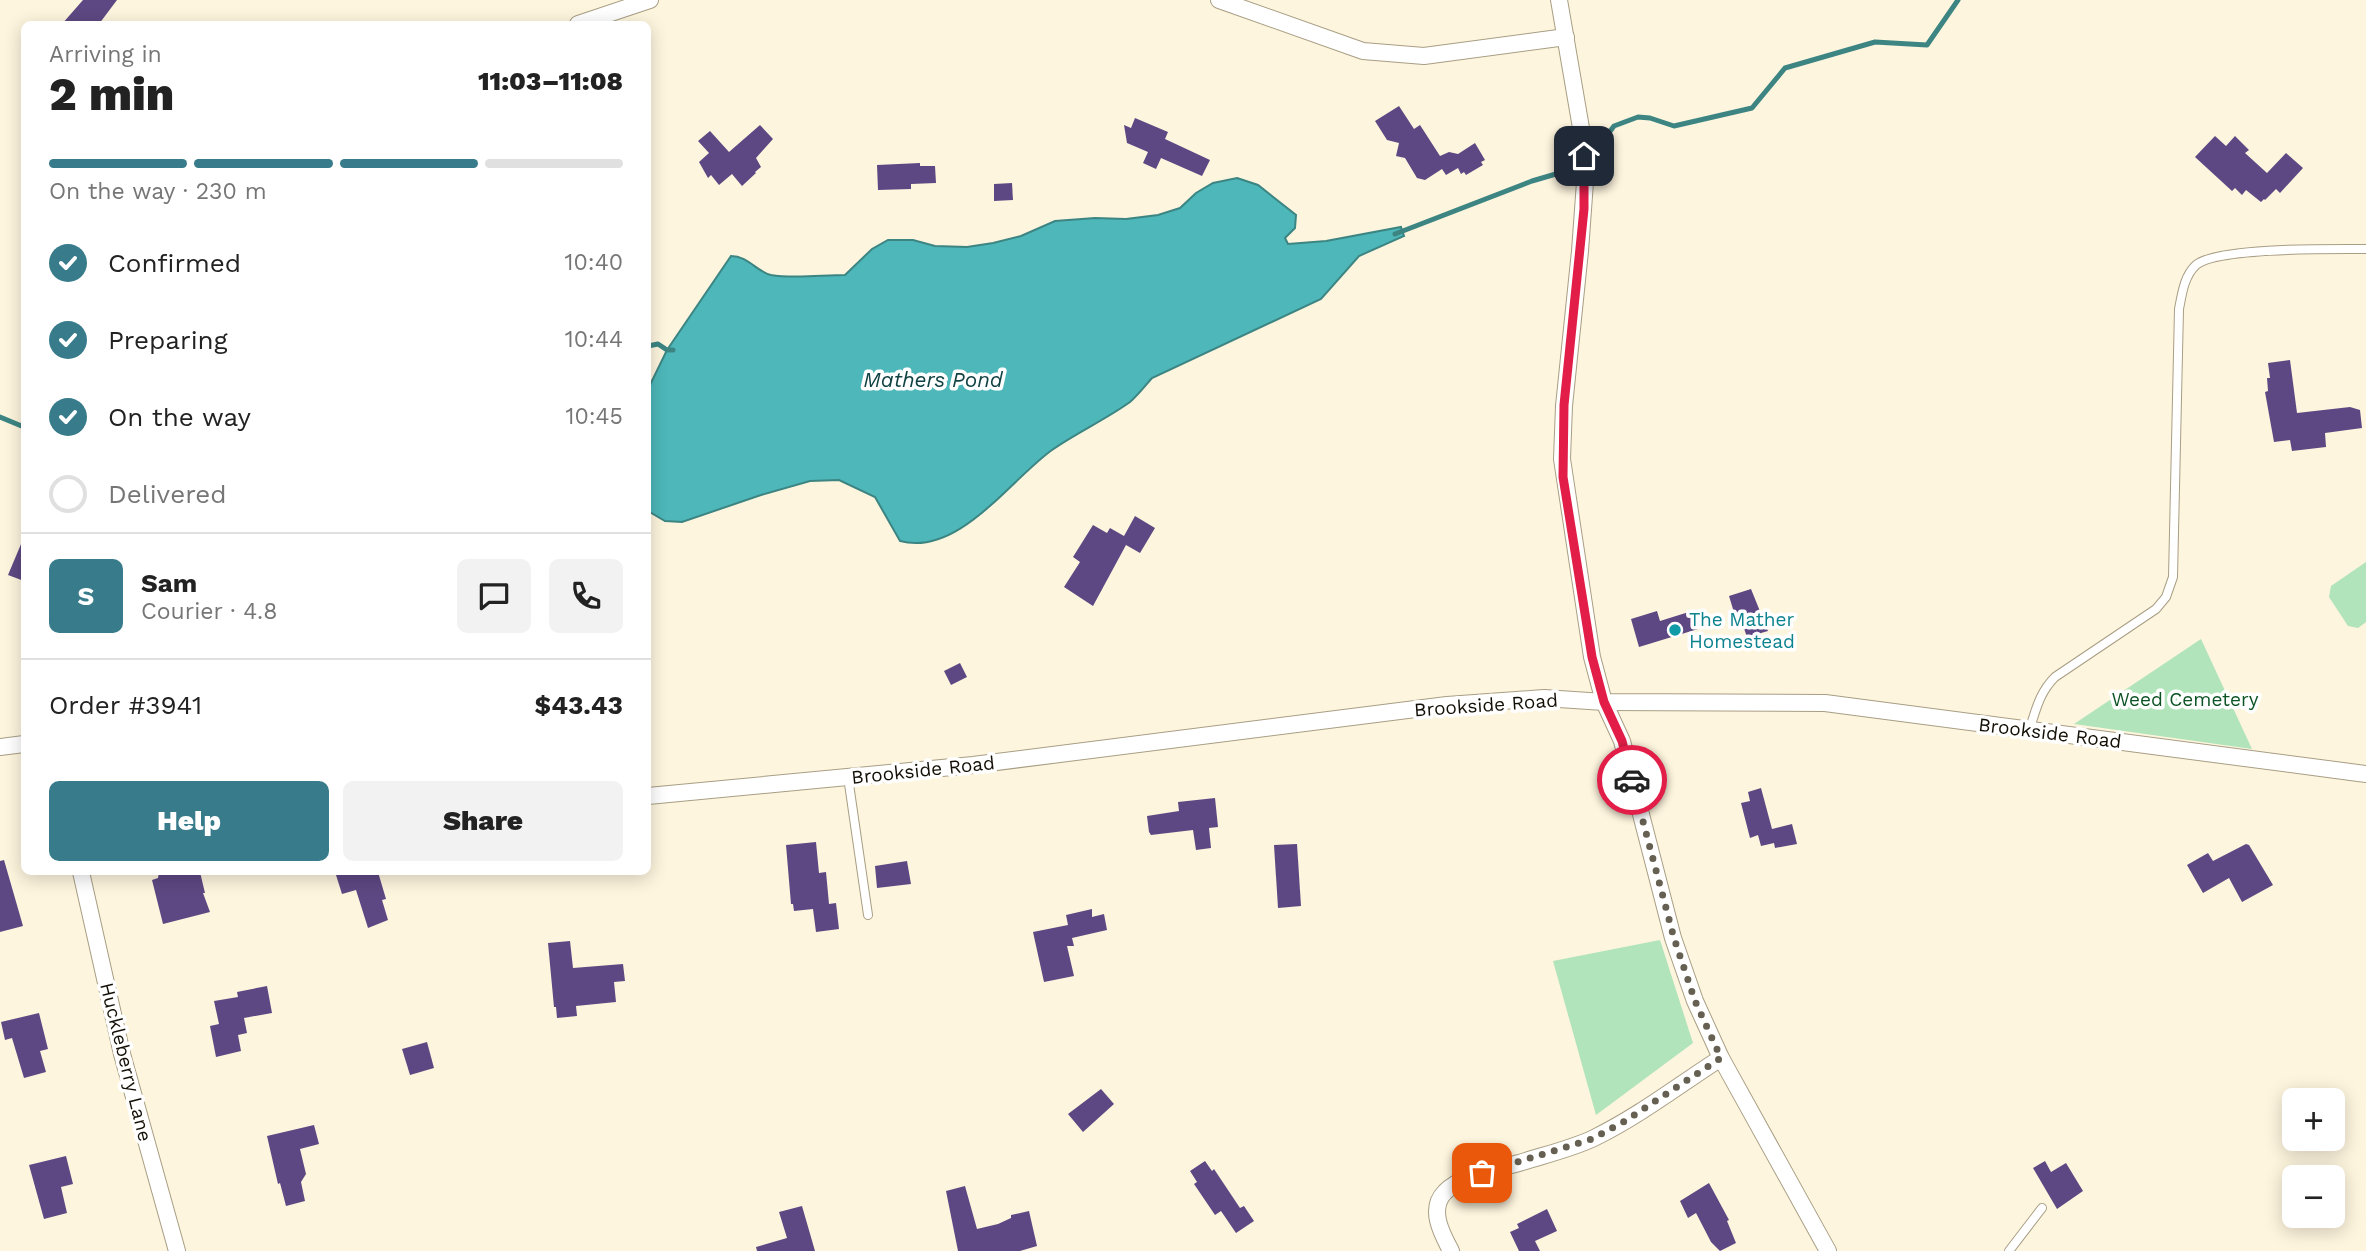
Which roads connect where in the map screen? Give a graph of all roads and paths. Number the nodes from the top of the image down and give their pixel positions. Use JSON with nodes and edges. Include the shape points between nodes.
{"nodes":[{"id":1,"x":650,"y":0,"type":"edge"},
{"id":2,"x":1219,"y":0,"type":"edge"},
{"id":3,"x":1559,"y":0,"type":"edge"},
{"id":4,"x":587,"y":21,"type":"edge"},
{"id":5,"x":1566,"y":37,"type":"junction"},
{"id":6,"x":2366,"y":249,"type":"edge"},
{"id":7,"x":1604,"y":702,"type":"junction"},
{"id":8,"x":2029,"y":731,"type":"junction"},
{"id":9,"x":21,"y":744,"type":"edge"},
{"id":10,"x":0,"y":747,"type":"edge"},
{"id":11,"x":2366,"y":774,"type":"edge"},
{"id":12,"x":848,"y":777,"type":"junction"},
{"id":13,"x":651,"y":796,"type":"edge"},
{"id":14,"x":82,"y":875,"type":"edge"},
{"id":15,"x":869,"y":915,"type":"dead end"},
{"id":16,"x":1721,"y":1058,"type":"junction"},
{"id":17,"x":2042,"y":1208,"type":"dead end"},
{"id":18,"x":177,"y":1251,"type":"edge"},
{"id":19,"x":1451,"y":1251,"type":"edge"},
{"id":20,"x":1828,"y":1251,"type":"edge"},
{"id":21,"x":2009,"y":1251,"type":"edge"}],
"edges":[{"from":1,"to":4,"type":"street"},
{"from":2,"to":5,"type":"street","via":[[1363,51],[1424,56]]},
{"from":3,"to":5,"type":"street"},
{"from":5,"to":7,"type":"street","via":[[1585,182],[1562,459],[1592,657]]},
{"from":6,"to":8,"type":"lane","via":[[2222,255],[2198,264],[2189,273],[2179,309],[2173,577],[2156,609],[2055,677],[2040,695]]},
{"from":7,"to":8,"type":"street","name":"Brookside Road","via":[[1825,704]]},
{"from":7,"to":12,"type":"street","name":"Brookside Road","via":[[1544,698],[1447,705],[986,764]]},
{"from":7,"to":16,"type":"street","via":[[1622,741],[1674,938]]},
{"from":8,"to":11,"type":"street","name":"Brookside Road"},
{"from":9,"to":10,"type":"street"},
{"from":12,"to":13,"type":"street","name":"Brookside Road"},
{"from":12,"to":15,"type":"lane"},
{"from":14,"to":18,"type":"street","name":"Huckleberry Lane","via":[[122,1054]]},
{"from":16,"to":19,"type":"street","via":[[1592,1139],[1455,1185],[1443,1194],[1437,1209],[1440,1231]]},
{"from":16,"to":20,"type":"street"},
{"from":17,"to":21,"type":"lane"}]}
